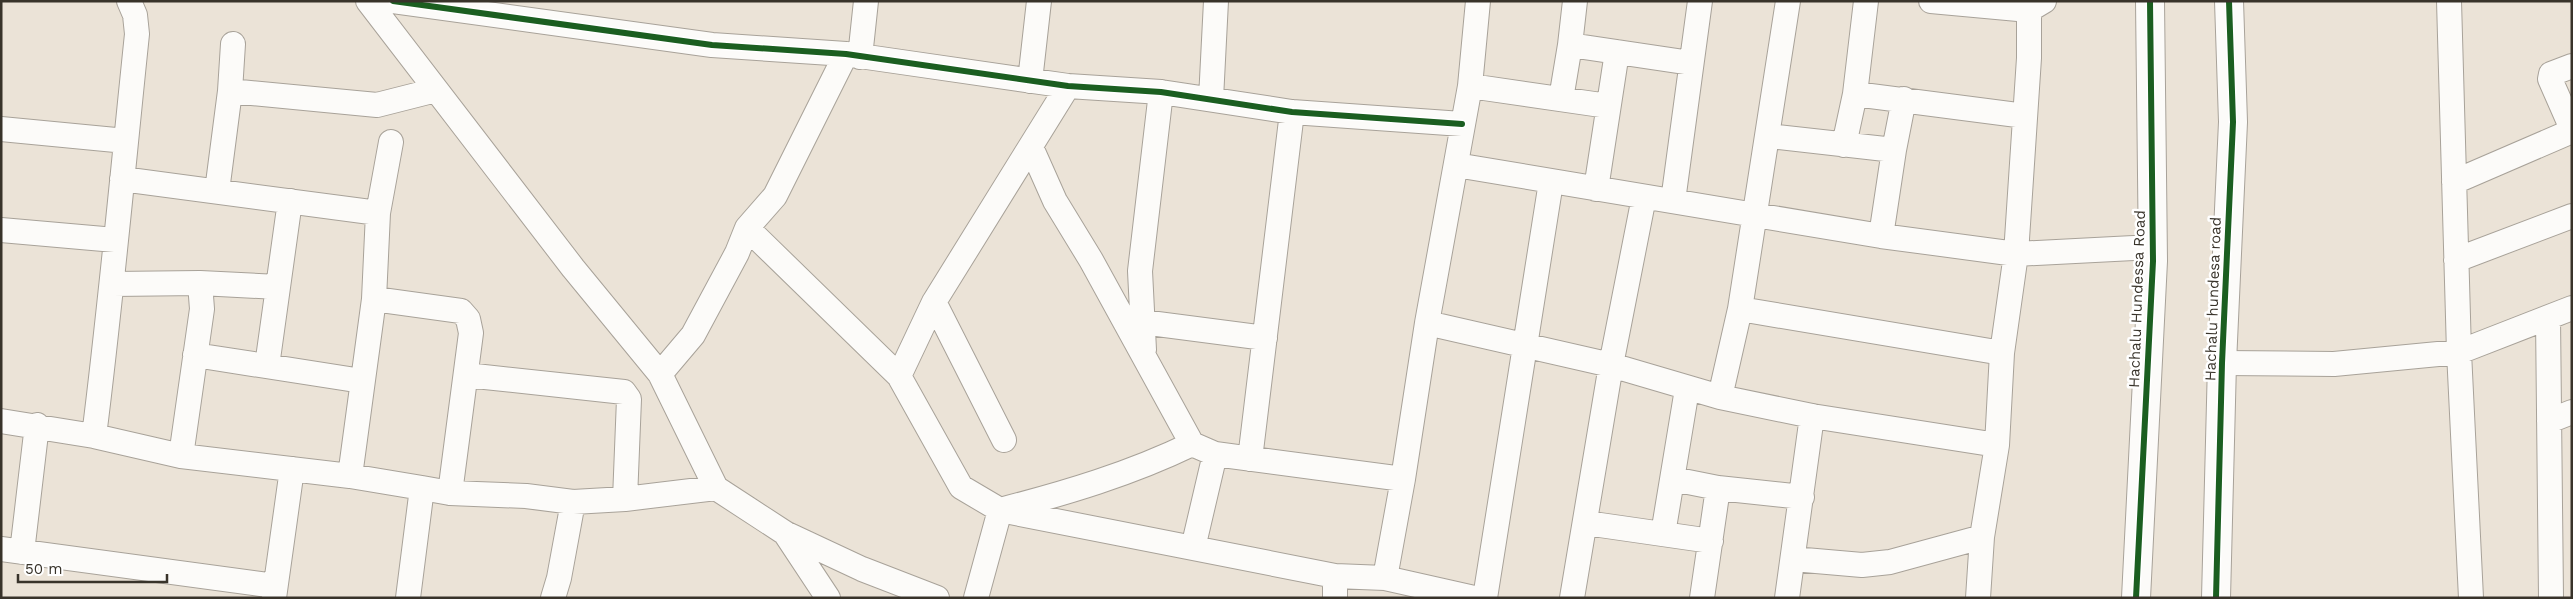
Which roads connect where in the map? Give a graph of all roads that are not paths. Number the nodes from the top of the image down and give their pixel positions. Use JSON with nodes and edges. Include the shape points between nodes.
{"nodes":[{"id":1,"x":129,"y":1,"type":"edge"},
{"id":2,"x":368,"y":1,"type":"edge"},
{"id":3,"x":393,"y":1,"type":"edge"},
{"id":4,"x":866,"y":1,"type":"edge"},
{"id":5,"x":1039,"y":1,"type":"edge"},
{"id":6,"x":1216,"y":1,"type":"edge"},
{"id":7,"x":1478,"y":1,"type":"edge"},
{"id":8,"x":1575,"y":1,"type":"edge"},
{"id":9,"x":1700,"y":1,"type":"edge"},
{"id":10,"x":1788,"y":1,"type":"edge"},
{"id":11,"x":1866,"y":1,"type":"edge"},
{"id":12,"x":1931,"y":1,"type":"edge"},
{"id":13,"x":2150,"y":1,"type":"edge"},
{"id":14,"x":2229,"y":1,"type":"edge"},
{"id":15,"x":2449,"y":1,"type":"edge"},
{"id":16,"x":2037,"y":6,"type":"edge"},
{"id":17,"x":233,"y":44,"type":"dead end"},
{"id":18,"x":1570,"y":45,"type":"junction"},
{"id":19,"x":1617,"y":52,"type":"junction"},
{"id":20,"x":853,"y":56,"type":"junction"},
{"id":21,"x":1690,"y":63,"type":"junction"},
{"id":22,"x":2572,"y":66,"type":"edge"},
{"id":23,"x":1030,"y":81,"type":"junction"},
{"id":24,"x":1068,"y":86,"type":"junction"},
{"id":25,"x":1470,"y":86,"type":"junction"},
{"id":26,"x":436,"y":90,"type":"junction"},
{"id":27,"x":230,"y":91,"type":"junction"},
{"id":28,"x":1161,"y":92,"type":"junction"},
{"id":29,"x":1855,"y":94,"type":"junction"},
{"id":30,"x":1211,"y":99,"type":"junction"},
{"id":31,"x":1560,"y":99,"type":"junction"},
{"id":32,"x":1904,"y":100,"type":"junction"},
{"id":33,"x":1608,"y":106,"type":"junction"},
{"id":34,"x":1292,"y":112,"type":"junction"},
{"id":35,"x":2025,"y":116,"type":"junction"},
{"id":36,"x":1462,"y":124,"type":"junction"},
{"id":37,"x":1,"y":129,"type":"edge"},
{"id":38,"x":2572,"y":130,"type":"edge"},
{"id":39,"x":1769,"y":136,"type":"junction"},
{"id":40,"x":126,"y":141,"type":"junction"},
{"id":41,"x":391,"y":142,"type":"dead end"},
{"id":42,"x":1844,"y":145,"type":"junction"},
{"id":43,"x":1031,"y":147,"type":"junction"},
{"id":44,"x":1894,"y":150,"type":"junction"},
{"id":45,"x":1456,"y":165,"type":"junction"},
{"id":46,"x":122,"y":179,"type":"junction"},
{"id":47,"x":1551,"y":182,"type":"junction"},
{"id":48,"x":2454,"y":182,"type":"junction"},
{"id":49,"x":1596,"y":189,"type":"junction"},
{"id":50,"x":217,"y":191,"type":"junction"},
{"id":51,"x":1644,"y":196,"type":"junction"},
{"id":52,"x":290,"y":201,"type":"junction"},
{"id":53,"x":1673,"y":201,"type":"junction"},
{"id":54,"x":378,"y":213,"type":"junction"},
{"id":55,"x":1756,"y":213,"type":"junction"},
{"id":56,"x":2572,"y":216,"type":"edge"},
{"id":57,"x":746,"y":228,"type":"junction"},
{"id":58,"x":1,"y":230,"type":"edge"},
{"id":59,"x":1882,"y":236,"type":"junction"},
{"id":60,"x":115,"y":240,"type":"junction"},
{"id":61,"x":2153,"y":248,"type":"junction"},
{"id":62,"x":2016,"y":254,"type":"junction"},
{"id":63,"x":2456,"y":260,"type":"junction"},
{"id":64,"x":200,"y":283,"type":"junction"},
{"id":65,"x":113,"y":284,"type":"junction"},
{"id":66,"x":278,"y":287,"type":"junction"},
{"id":67,"x":374,"y":299,"type":"junction"},
{"id":68,"x":934,"y":302,"type":"junction"},
{"id":69,"x":2572,"y":308,"type":"edge"},
{"id":70,"x":1740,"y":309,"type":"junction"},
{"id":71,"x":2548,"y":318,"type":"junction"},
{"id":72,"x":1142,"y":322,"type":"junction"},
{"id":73,"x":1427,"y":323,"type":"junction"},
{"id":74,"x":1264,"y":338,"type":"junction"},
{"id":75,"x":1525,"y":345,"type":"junction"},
{"id":76,"x":2459,"y":352,"type":"junction"},
{"id":77,"x":2002,"y":353,"type":"junction"},
{"id":78,"x":196,"y":355,"type":"junction"},
{"id":79,"x":1145,"y":362,"type":"junction"},
{"id":80,"x":1611,"y":364,"type":"junction"},
{"id":81,"x":2222,"y":364,"type":"junction"},
{"id":82,"x":267,"y":366,"type":"junction"},
{"id":83,"x":660,"y":374,"type":"junction"},
{"id":84,"x":466,"y":375,"type":"junction"},
{"id":85,"x":899,"y":376,"type":"junction"},
{"id":86,"x":362,"y":381,"type":"junction"},
{"id":87,"x":1687,"y":389,"type":"junction"},
{"id":88,"x":1720,"y":397,"type":"junction"},
{"id":89,"x":2572,"y":412,"type":"edge"},
{"id":90,"x":1812,"y":416,"type":"junction"},
{"id":91,"x":1,"y":421,"type":"edge"},
{"id":92,"x":2548,"y":421,"type":"junction"},
{"id":93,"x":37,"y":425,"type":"junction"},
{"id":94,"x":94,"y":436,"type":"junction"},
{"id":95,"x":1004,"y":440,"type":"dead end"},
{"id":96,"x":1192,"y":444,"type":"junction"},
{"id":97,"x":1997,"y":445,"type":"junction"},
{"id":98,"x":1215,"y":454,"type":"junction"},
{"id":99,"x":181,"y":456,"type":"junction"},
{"id":100,"x":1250,"y":459,"type":"junction"},
{"id":101,"x":292,"y":469,"type":"junction"},
{"id":102,"x":350,"y":476,"type":"junction"},
{"id":103,"x":1403,"y":479,"type":"junction"},
{"id":104,"x":1673,"y":479,"type":"junction"},
{"id":105,"x":422,"y":488,"type":"junction"},
{"id":106,"x":716,"y":488,"type":"junction"},
{"id":107,"x":1718,"y":488,"type":"junction"},
{"id":108,"x":450,"y":493,"type":"junction"},
{"id":109,"x":1802,"y":497,"type":"junction"},
{"id":110,"x":625,"y":499,"type":"junction"},
{"id":111,"x":573,"y":502,"type":"junction"},
{"id":112,"x":1000,"y":510,"type":"junction"},
{"id":113,"x":1586,"y":523,"type":"junction"},
{"id":114,"x":785,"y":533,"type":"junction"},
{"id":115,"x":1663,"y":534,"type":"junction"},
{"id":116,"x":1982,"y":537,"type":"junction"},
{"id":117,"x":1710,"y":541,"type":"junction"},
{"id":118,"x":1193,"y":548,"type":"junction"},
{"id":119,"x":12,"y":551,"type":"edge"},
{"id":120,"x":1793,"y":559,"type":"junction"},
{"id":121,"x":1385,"y":578,"type":"junction"},
{"id":122,"x":1335,"y":587,"type":"edge"},
{"id":123,"x":275,"y":592,"type":"edge"},
{"id":124,"x":408,"y":598,"type":"edge"},
{"id":125,"x":553,"y":598,"type":"edge"},
{"id":126,"x":828,"y":598,"type":"edge"},
{"id":127,"x":937,"y":598,"type":"edge"},
{"id":128,"x":976,"y":598,"type":"edge"},
{"id":129,"x":1474,"y":598,"type":"edge"},
{"id":130,"x":1485,"y":598,"type":"edge"},
{"id":131,"x":1572,"y":598,"type":"edge"},
{"id":132,"x":1702,"y":598,"type":"edge"},
{"id":133,"x":1787,"y":598,"type":"edge"},
{"id":134,"x":1978,"y":598,"type":"edge"},
{"id":135,"x":2136,"y":598,"type":"edge"},
{"id":136,"x":2216,"y":598,"type":"edge"},
{"id":137,"x":2471,"y":598,"type":"edge"},
{"id":138,"x":2551,"y":598,"type":"edge"}],
"edges":[{"from":1,"to":40,"type":"street","via":[[138,34]]},
{"from":2,"to":26,"type":"street"},
{"from":3,"to":20,"type":"street","via":[[712,45]]},
{"from":4,"to":20,"type":"street"},
{"from":5,"to":23,"type":"street"},
{"from":6,"to":30,"type":"street"},
{"from":7,"to":25,"type":"street"},
{"from":8,"to":18,"type":"street"},
{"from":9,"to":21,"type":"street"},
{"from":10,"to":39,"type":"street"},
{"from":11,"to":29,"type":"street"},
{"from":12,"to":16,"type":"street"},
{"from":13,"to":61,"type":"main road","name":"Hachalu Hundessa Road"},
{"from":14,"to":81,"type":"main road","name":"Hachalu hundesa road","via":[[2233,122]]},
{"from":15,"to":48,"type":"street"},
{"from":16,"to":35,"type":"street"},
{"from":17,"to":27,"type":"street"},
{"from":18,"to":19,"type":"street"},
{"from":18,"to":31,"type":"street"},
{"from":19,"to":21,"type":"street"},
{"from":19,"to":33,"type":"street"},
{"from":20,"to":23,"type":"street"},
{"from":20,"to":57,"type":"street","via":[[775,196]]},
{"from":21,"to":53,"type":"street"},
{"from":22,"to":38,"type":"street","via":[[2551,74],[2550,79]]},
{"from":23,"to":24,"type":"street"},
{"from":24,"to":28,"type":"street"},
{"from":24,"to":43,"type":"street"},
{"from":25,"to":31,"type":"street"},
{"from":25,"to":36,"type":"street"},
{"from":26,"to":27,"type":"street","via":[[378,105]]},
{"from":26,"to":83,"type":"street"},
{"from":27,"to":50,"type":"street"},
{"from":28,"to":30,"type":"street"},
{"from":28,"to":72,"type":"street","via":[[1140,271]]},
{"from":29,"to":32,"type":"street"},
{"from":29,"to":42,"type":"street"},
{"from":30,"to":34,"type":"street"},
{"from":31,"to":33,"type":"street"},
{"from":32,"to":35,"type":"street"},
{"from":32,"to":44,"type":"street"},
{"from":33,"to":49,"type":"street"},
{"from":34,"to":36,"type":"street"},
{"from":34,"to":74,"type":"street"},
{"from":35,"to":62,"type":"street"},
{"from":36,"to":45,"type":"street"},
{"from":37,"to":40,"type":"street"},
{"from":38,"to":48,"type":"street"},
{"from":39,"to":42,"type":"street"},
{"from":39,"to":55,"type":"street"},
{"from":40,"to":46,"type":"street"},
{"from":41,"to":54,"type":"street"},
{"from":42,"to":44,"type":"street"},
{"from":43,"to":68,"type":"street"},
{"from":43,"to":79,"type":"street","via":[[1056,201]]},
{"from":44,"to":59,"type":"street"},
{"from":45,"to":47,"type":"street"},
{"from":45,"to":73,"type":"street"},
{"from":46,"to":50,"type":"street"},
{"from":46,"to":60,"type":"street"},
{"from":47,"to":49,"type":"street"},
{"from":47,"to":75,"type":"street"},
{"from":48,"to":63,"type":"street"},
{"from":49,"to":51,"type":"street"},
{"from":50,"to":52,"type":"street"},
{"from":51,"to":53,"type":"street"},
{"from":51,"to":80,"type":"street"},
{"from":52,"to":54,"type":"street"},
{"from":52,"to":66,"type":"street"},
{"from":53,"to":55,"type":"street"},
{"from":54,"to":67,"type":"street"},
{"from":55,"to":59,"type":"street"},
{"from":55,"to":70,"type":"street"},
{"from":56,"to":63,"type":"street"},
{"from":57,"to":83,"type":"street","via":[[737,253],[693,335]]},
{"from":57,"to":85,"type":"street"},
{"from":58,"to":60,"type":"street"},
{"from":59,"to":62,"type":"street"},
{"from":60,"to":65,"type":"street"},
{"from":61,"to":62,"type":"street"},
{"from":61,"to":135,"type":"main road","name":"Hachalu Hundessa Road"},
{"from":62,"to":77,"type":"street"},
{"from":63,"to":76,"type":"street"},
{"from":64,"to":65,"type":"street"},
{"from":64,"to":66,"type":"street"},
{"from":64,"to":78,"type":"street","via":[[202,309]]},
{"from":65,"to":94,"type":"street"},
{"from":66,"to":82,"type":"street"},
{"from":67,"to":84,"type":"street","via":[[461,311],[468,319],[471,333]]},
{"from":67,"to":86,"type":"street"},
{"from":68,"to":85,"type":"street"},
{"from":68,"to":95,"type":"street"},
{"from":69,"to":71,"type":"street"},
{"from":70,"to":77,"type":"street"},
{"from":70,"to":88,"type":"street"},
{"from":71,"to":76,"type":"street"},
{"from":71,"to":92,"type":"street"},
{"from":72,"to":74,"type":"street"},
{"from":72,"to":79,"type":"street"},
{"from":73,"to":75,"type":"street"},
{"from":73,"to":103,"type":"street"},
{"from":74,"to":100,"type":"street"},
{"from":75,"to":80,"type":"street"},
{"from":75,"to":130,"type":"street"},
{"from":76,"to":81,"type":"street","via":[[2334,364]]},
{"from":76,"to":137,"type":"street"},
{"from":77,"to":97,"type":"street"},
{"from":78,"to":82,"type":"street"},
{"from":78,"to":99,"type":"street"},
{"from":79,"to":96,"type":"street"},
{"from":80,"to":87,"type":"street"},
{"from":80,"to":113,"type":"street"},
{"from":81,"to":136,"type":"main road","name":"Hachalu hundesa road"},
{"from":82,"to":86,"type":"street"},
{"from":83,"to":106,"type":"street"},
{"from":84,"to":108,"type":"street"},
{"from":84,"to":110,"type":"street","via":[[624,392],[629,399]]},
{"from":85,"to":112,"type":"street","via":[[961,487]]},
{"from":86,"to":102,"type":"street"},
{"from":87,"to":88,"type":"street"},
{"from":87,"to":104,"type":"street"},
{"from":88,"to":90,"type":"street"},
{"from":89,"to":92,"type":"street"},
{"from":90,"to":97,"type":"street"},
{"from":90,"to":109,"type":"street"},
{"from":91,"to":93,"type":"street"},
{"from":92,"to":138,"type":"street"},
{"from":93,"to":94,"type":"street"},
{"from":93,"to":119,"type":"street"},
{"from":94,"to":99,"type":"street"},
{"from":96,"to":98,"type":"street"},
{"from":96,"to":112,"type":"street","via":[[1156,462],[1087,487]]},
{"from":97,"to":116,"type":"street"},
{"from":98,"to":100,"type":"street"},
{"from":98,"to":118,"type":"street"},
{"from":99,"to":101,"type":"street"},
{"from":100,"to":103,"type":"street"},
{"from":101,"to":102,"type":"street"},
{"from":101,"to":123,"type":"street"},
{"from":102,"to":105,"type":"street"},
{"from":103,"to":121,"type":"street"},
{"from":104,"to":107,"type":"street"},
{"from":104,"to":115,"type":"street"},
{"from":105,"to":108,"type":"street"},
{"from":105,"to":124,"type":"street"},
{"from":106,"to":110,"type":"street"},
{"from":106,"to":114,"type":"street"},
{"from":107,"to":109,"type":"street"},
{"from":107,"to":117,"type":"street"},
{"from":108,"to":111,"type":"street","via":[[526,496]]},
{"from":109,"to":120,"type":"street"},
{"from":110,"to":111,"type":"street"},
{"from":111,"to":125,"type":"street"},
{"from":112,"to":118,"type":"street"},
{"from":112,"to":128,"type":"street"},
{"from":113,"to":115,"type":"street"},
{"from":113,"to":131,"type":"street"},
{"from":114,"to":126,"type":"street"},
{"from":114,"to":127,"type":"street","via":[[862,570]]},
{"from":115,"to":117,"type":"street"},
{"from":116,"to":120,"type":"street","via":[[1890,562],[1871,564]]},
{"from":116,"to":134,"type":"street"},
{"from":117,"to":132,"type":"street"},
{"from":118,"to":122,"type":"street"},
{"from":119,"to":123,"type":"street"},
{"from":120,"to":133,"type":"street"},
{"from":121,"to":122,"type":"street"},
{"from":121,"to":129,"type":"street"}]}
